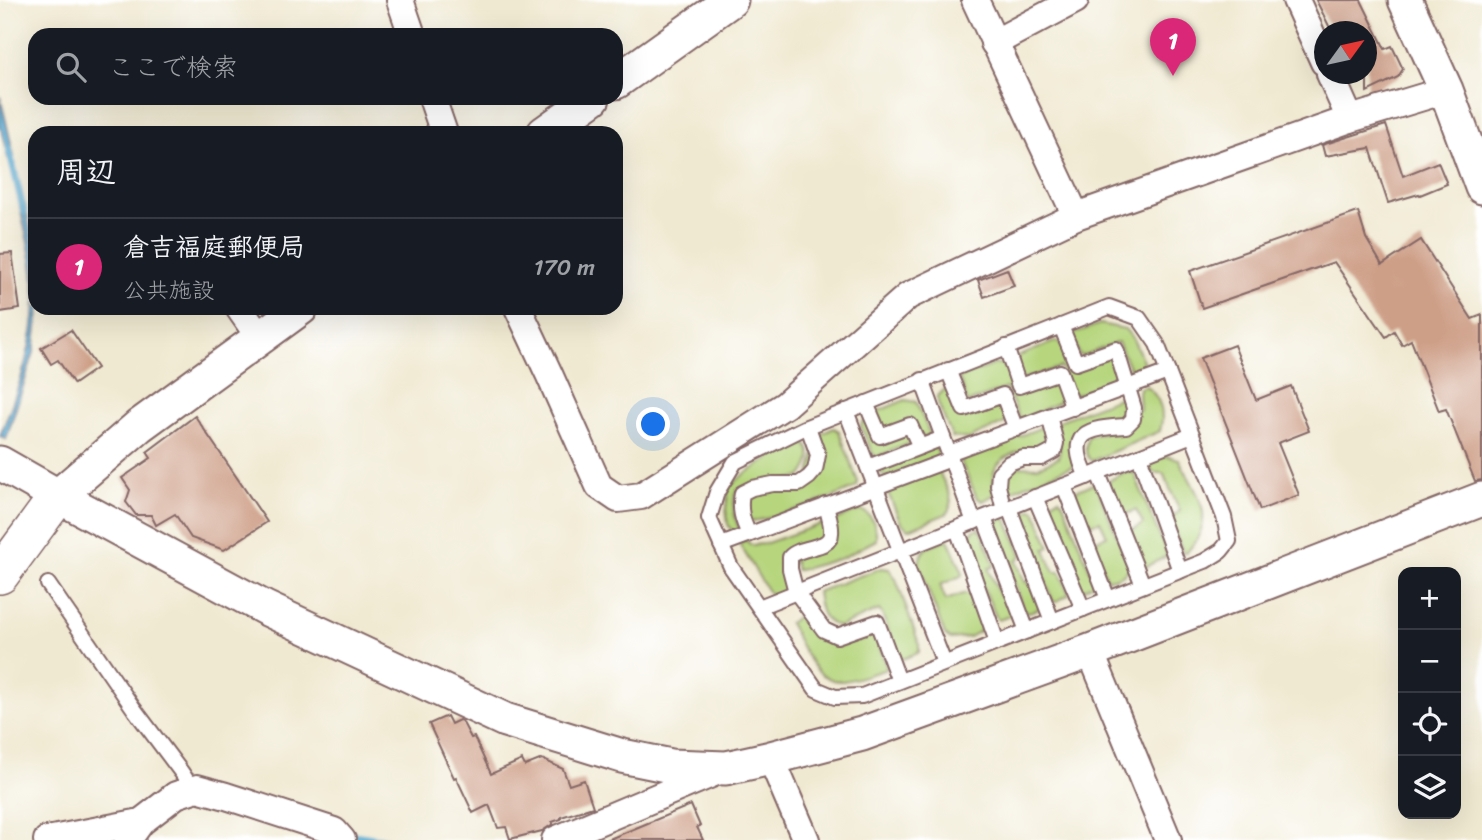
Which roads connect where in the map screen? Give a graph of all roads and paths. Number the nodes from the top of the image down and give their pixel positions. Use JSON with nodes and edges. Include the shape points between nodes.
{"nodes":[{"id":1,"x":400,"y":0,"type":"edge"},
{"id":2,"x":731,"y":0,"type":"edge"},
{"id":3,"x":975,"y":0,"type":"edge"},
{"id":4,"x":1075,"y":0,"type":"edge"},
{"id":5,"x":1296,"y":0,"type":"edge"},
{"id":6,"x":1405,"y":0,"type":"edge"},
{"id":7,"x":410,"y":28,"type":"edge"},
{"id":8,"x":1314,"y":38,"type":"edge"},
{"id":9,"x":995,"y":43,"type":"junction"},
{"id":10,"x":623,"y":77,"type":"edge"},
{"id":11,"x":1334,"y":84,"type":"edge"},
{"id":12,"x":1446,"y":90,"type":"junction"},
{"id":13,"x":434,"y":105,"type":"edge"},
{"id":14,"x":583,"y":105,"type":"edge"},
{"id":15,"x":1350,"y":119,"type":"junction"},
{"id":16,"x":442,"y":126,"type":"edge"},
{"id":17,"x":554,"y":126,"type":"edge"},
{"id":18,"x":1482,"y":184,"type":"edge"},
{"id":19,"x":1076,"y":216,"type":"junction"},
{"id":20,"x":244,"y":315,"type":"edge"},
{"id":21,"x":291,"y":315,"type":"edge"},
{"id":22,"x":521,"y":315,"type":"edge"},
{"id":23,"x":1061,"y":326,"type":"junction"},
{"id":24,"x":260,"y":338,"type":"junction"},
{"id":25,"x":1006,"y":347,"type":"junction"},
{"id":26,"x":948,"y":370,"type":"junction"},
{"id":27,"x":1168,"y":372,"type":"junction"},
{"id":28,"x":922,"y":380,"type":"junction"},
{"id":29,"x":1129,"y":387,"type":"junction"},
{"id":30,"x":866,"y":403,"type":"junction"},
{"id":31,"x":1073,"y":408,"type":"junction"},
{"id":32,"x":846,"y":411,"type":"junction"},
{"id":33,"x":1049,"y":416,"type":"junction"},
{"id":34,"x":807,"y":427,"type":"junction"},
{"id":35,"x":1016,"y":429,"type":"junction"},
{"id":36,"x":1192,"y":435,"type":"junction"},
{"id":37,"x":943,"y":438,"type":"junction"},
{"id":38,"x":920,"y":447,"type":"junction"},
{"id":39,"x":950,"y":456,"type":"junction"},
{"id":40,"x":1139,"y":456,"type":"junction"},
{"id":41,"x":6,"y":466,"type":"edge"},
{"id":42,"x":868,"y":467,"type":"junction"},
{"id":43,"x":1093,"y":475,"type":"junction"},
{"id":44,"x":876,"y":486,"type":"junction"},
{"id":45,"x":1064,"y":486,"type":"junction"},
{"id":46,"x":58,"y":496,"type":"junction"},
{"id":47,"x":1035,"y":498,"type":"junction"},
{"id":48,"x":1482,"y":499,"type":"edge"},
{"id":49,"x":826,"y":505,"type":"junction"},
{"id":50,"x":1006,"y":509,"type":"junction"},
{"id":51,"x":979,"y":520,"type":"junction"},
{"id":52,"x":957,"y":529,"type":"junction"},
{"id":53,"x":749,"y":534,"type":"junction"},
{"id":54,"x":721,"y":545,"type":"junction"},
{"id":55,"x":901,"y":551,"type":"junction"},
{"id":56,"x":1180,"y":571,"type":"junction"},
{"id":57,"x":0,"y":576,"type":"edge"},
{"id":58,"x":48,"y":584,"type":"dead end"},
{"id":59,"x":1143,"y":585,"type":"junction"},
{"id":60,"x":796,"y":592,"type":"junction"},
{"id":61,"x":1108,"y":599,"type":"junction"},
{"id":62,"x":759,"y":607,"type":"junction"},
{"id":63,"x":1083,"y":609,"type":"junction"},
{"id":64,"x":1052,"y":621,"type":"junction"},
{"id":65,"x":1027,"y":631,"type":"junction"},
{"id":66,"x":998,"y":642,"type":"junction"},
{"id":67,"x":1090,"y":651,"type":"junction"},
{"id":68,"x":944,"y":663,"type":"junction"},
{"id":69,"x":899,"y":681,"type":"junction"},
{"id":70,"x":771,"y":758,"type":"junction"},
{"id":71,"x":726,"y":768,"type":"junction"},
{"id":72,"x":192,"y":790,"type":"junction"},
{"id":73,"x":610,"y":830,"type":"edge"},
{"id":74,"x":135,"y":831,"type":"edge"},
{"id":75,"x":47,"y":840,"type":"edge"},
{"id":76,"x":342,"y":840,"type":"edge"},
{"id":77,"x":555,"y":840,"type":"edge"},
{"id":78,"x":806,"y":840,"type":"edge"},
{"id":79,"x":1168,"y":840,"type":"edge"}],
"edges":[{"from":1,"to":7,"type":"street"},
{"from":2,"to":10,"type":"street"},
{"from":3,"to":9,"type":"street"},
{"from":4,"to":9,"type":"street"},
{"from":5,"to":8,"type":"street"},
{"from":6,"to":12,"type":"street"},
{"from":9,"to":19,"type":"street"},
{"from":11,"to":15,"type":"street"},
{"from":12,"to":15,"type":"street"},
{"from":12,"to":18,"type":"street"},
{"from":13,"to":16,"type":"street"},
{"from":14,"to":17,"type":"street"},
{"from":15,"to":19,"type":"street"},
{"from":19,"to":22,"type":"street","via":[[908,296],[785,405],[642,496],[618,499],[599,486]]},
{"from":20,"to":24,"type":"street"},
{"from":21,"to":24,"type":"street"},
{"from":23,"to":25,"type":"lane"},
{"from":23,"to":27,"type":"lane","via":[[1110,307],[1139,317]]},
{"from":23,"to":29,"type":"lane","via":[[1076,363],[1116,349]]},
{"from":24,"to":46,"type":"street","via":[[139,426]]},
{"from":25,"to":26,"type":"lane"},
{"from":25,"to":31,"type":"lane","via":[[1019,386],[1059,372]]},
{"from":26,"to":28,"type":"lane"},
{"from":26,"to":35,"type":"lane","via":[[964,409],[1003,395]]},
{"from":27,"to":29,"type":"lane"},
{"from":27,"to":36,"type":"lane"},
{"from":28,"to":30,"type":"lane"},
{"from":28,"to":37,"type":"lane"},
{"from":29,"to":31,"type":"lane"},
{"from":29,"to":43,"type":"lane","via":[[1133,419],[1126,426],[1090,430],[1078,447],[1081,463]]},
{"from":30,"to":32,"type":"lane"},
{"from":30,"to":38,"type":"lane","via":[[880,436],[910,425]]},
{"from":31,"to":33,"type":"lane"},
{"from":32,"to":34,"type":"lane"},
{"from":32,"to":42,"type":"lane"},
{"from":33,"to":35,"type":"lane"},
{"from":33,"to":50,"type":"lane","via":[[1054,451],[1009,463],[999,473]]},
{"from":34,"to":53,"type":"lane","via":[[818,455],[815,470],[799,484],[773,484],[742,493],[742,520]]},
{"from":34,"to":54,"type":"lane","via":[[735,462],[717,492],[709,518]]},
{"from":35,"to":39,"type":"lane"},
{"from":36,"to":40,"type":"lane"},
{"from":36,"to":56,"type":"lane","via":[[1229,541],[1205,561]]},
{"from":37,"to":38,"type":"lane"},
{"from":37,"to":39,"type":"lane"},
{"from":38,"to":42,"type":"lane"},
{"from":39,"to":44,"type":"lane"},
{"from":39,"to":51,"type":"lane"},
{"from":40,"to":43,"type":"lane"},
{"from":40,"to":56,"type":"lane"},
{"from":41,"to":46,"type":"street"},
{"from":42,"to":44,"type":"lane"},
{"from":43,"to":45,"type":"lane"},
{"from":43,"to":59,"type":"lane"},
{"from":44,"to":49,"type":"lane"},
{"from":44,"to":55,"type":"lane"},
{"from":45,"to":47,"type":"lane"},
{"from":45,"to":61,"type":"lane"},
{"from":46,"to":57,"type":"main road"},
{"from":46,"to":71,"type":"street","via":[[265,608],[505,720],[622,756],[671,766]]},
{"from":47,"to":50,"type":"lane"},
{"from":47,"to":63,"type":"lane"},
{"from":48,"to":67,"type":"street"},
{"from":49,"to":53,"type":"lane"},
{"from":49,"to":60,"type":"lane","via":[[831,539],[790,557]]},
{"from":50,"to":51,"type":"lane"},
{"from":50,"to":64,"type":"lane"},
{"from":51,"to":52,"type":"lane"},
{"from":51,"to":65,"type":"lane"},
{"from":52,"to":55,"type":"lane"},
{"from":52,"to":66,"type":"lane"},
{"from":53,"to":54,"type":"lane"},
{"from":54,"to":62,"type":"lane"},
{"from":55,"to":60,"type":"lane"},
{"from":55,"to":68,"type":"lane"},
{"from":56,"to":59,"type":"lane"},
{"from":58,"to":72,"type":"lane"},
{"from":59,"to":61,"type":"lane"},
{"from":60,"to":62,"type":"lane"},
{"from":60,"to":69,"type":"lane","via":[[824,630],[837,636],[877,622]]},
{"from":61,"to":63,"type":"lane"},
{"from":62,"to":69,"type":"lane","via":[[816,689],[835,697],[862,696]]},
{"from":63,"to":64,"type":"lane"},
{"from":64,"to":65,"type":"lane"},
{"from":65,"to":66,"type":"lane"},
{"from":66,"to":68,"type":"lane"},
{"from":67,"to":70,"type":"street","via":[[862,734]]},
{"from":67,"to":79,"type":"street"},
{"from":68,"to":69,"type":"lane"},
{"from":70,"to":71,"type":"street"},
{"from":70,"to":78,"type":"street"},
{"from":71,"to":73,"type":"street"},
{"from":72,"to":74,"type":"street","via":[[176,795]]},
{"from":72,"to":76,"type":"street","via":[[226,796],[334,831]]},
{"from":73,"to":77,"type":"street"},
{"from":74,"to":75,"type":"street"}]}
